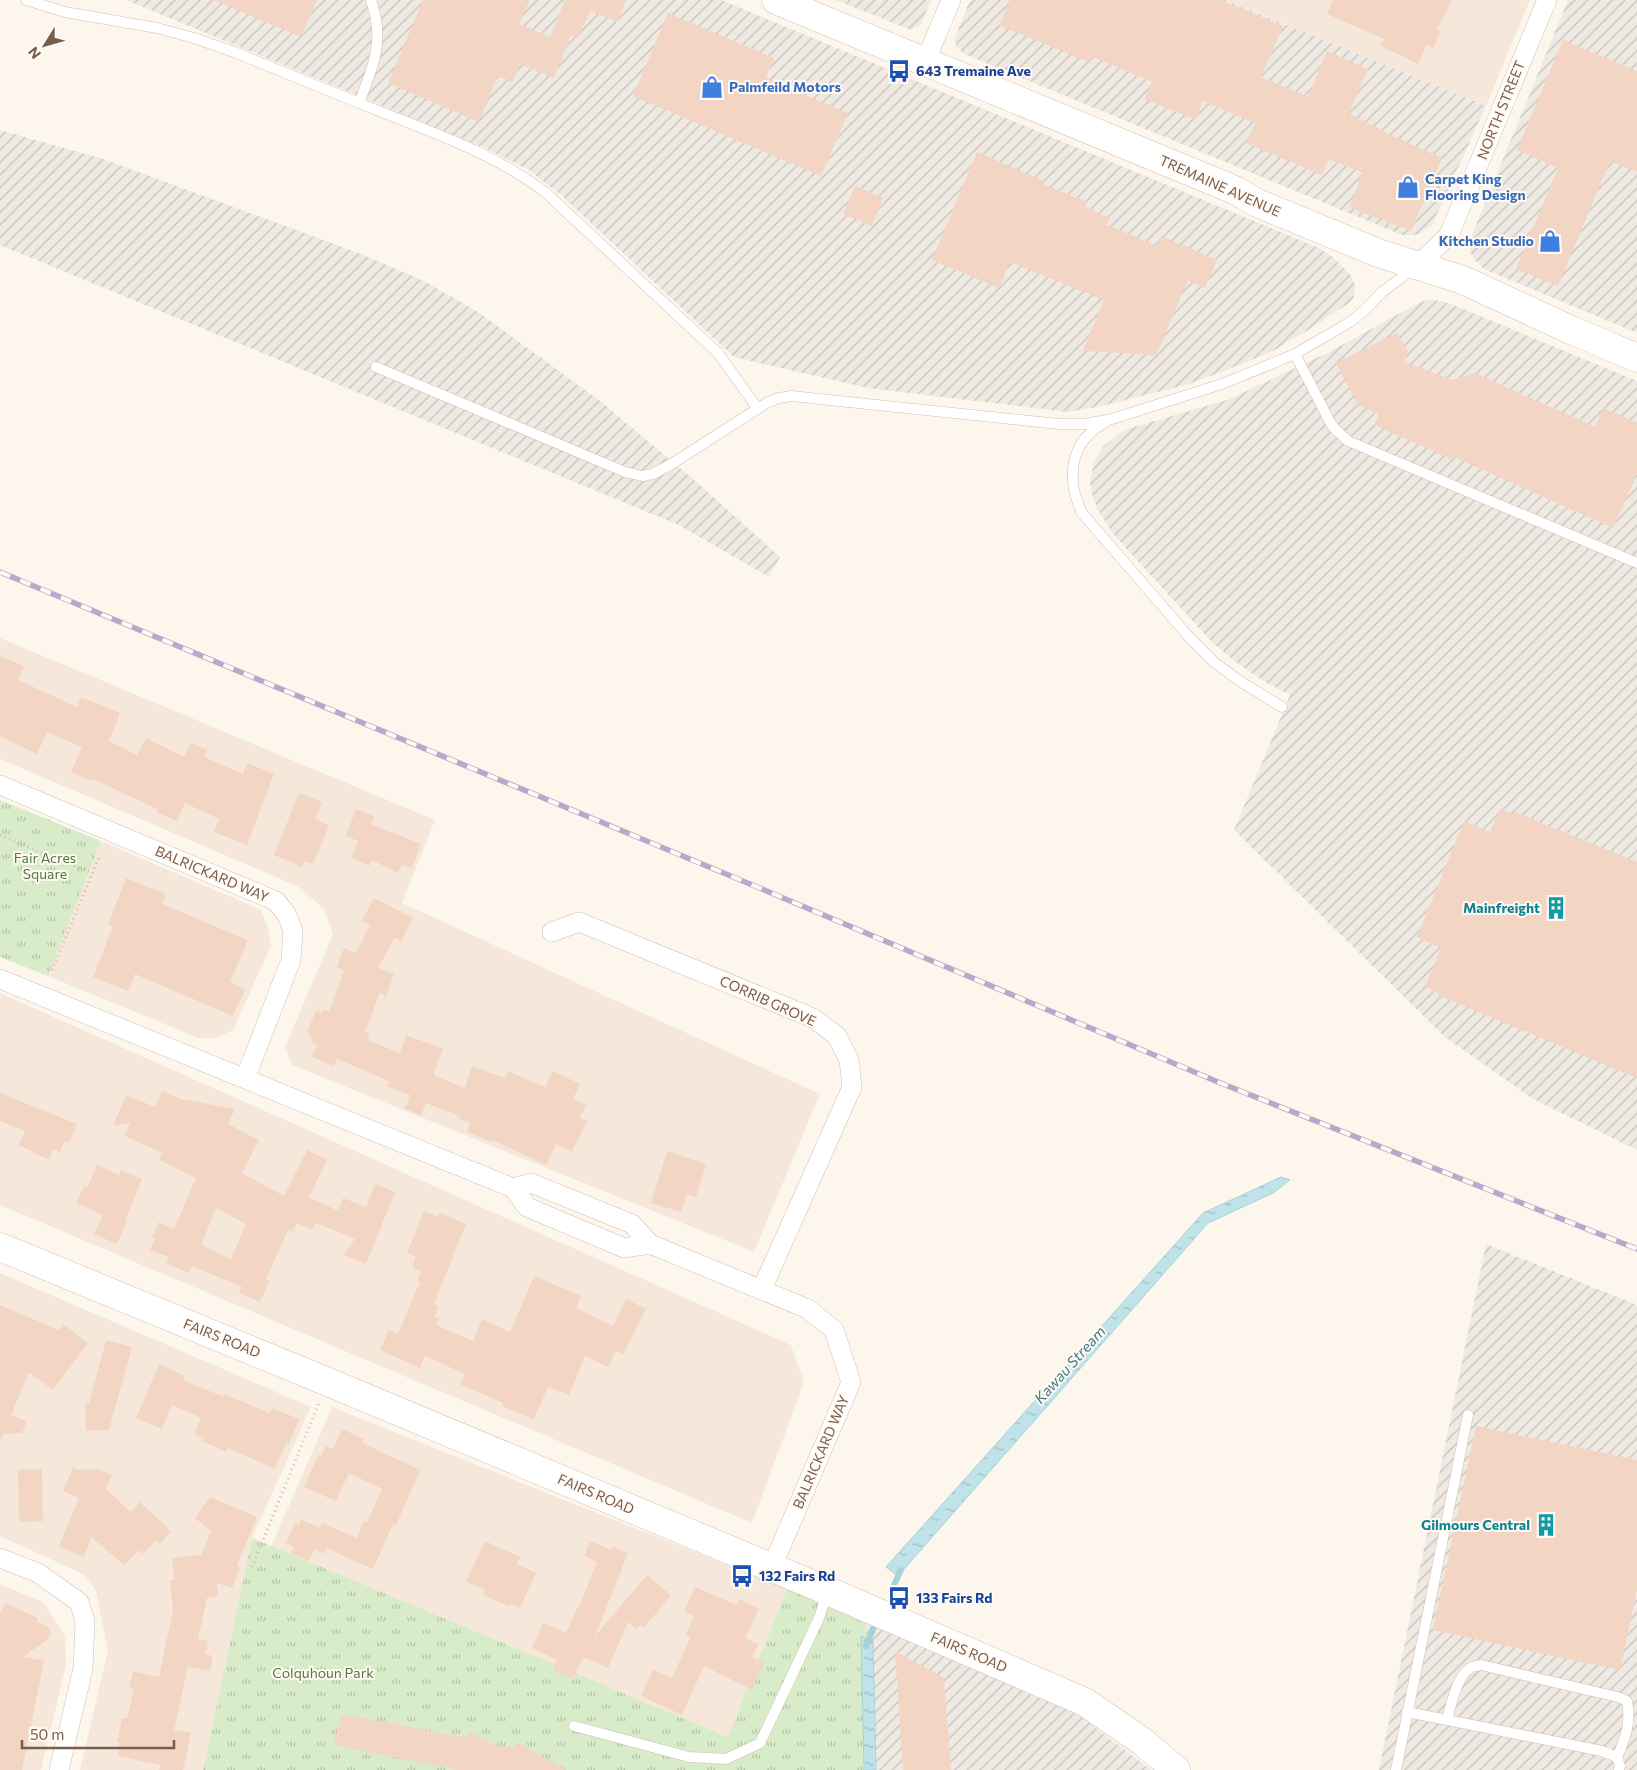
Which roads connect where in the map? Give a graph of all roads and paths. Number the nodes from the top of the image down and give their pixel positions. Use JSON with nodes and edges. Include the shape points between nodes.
{"nodes":[{"id":1,"x":26,"y":0,"type":"edge"},
{"id":2,"x":371,"y":0,"type":"edge"},
{"id":3,"x":776,"y":0,"type":"edge"},
{"id":4,"x":951,"y":0,"type":"edge"},
{"id":5,"x":1547,"y":0,"type":"edge"},
{"id":6,"x":925,"y":62,"type":"junction"},
{"id":7,"x":359,"y":103,"type":"junction"},
{"id":8,"x":1418,"y":265,"type":"junction"},
{"id":9,"x":1295,"y":354,"type":"junction"},
{"id":10,"x":1637,"y":358,"type":"edge"},
{"id":11,"x":376,"y":367,"type":"dead end"},
{"id":12,"x":758,"y":408,"type":"junction"},
{"id":13,"x":1112,"y":419,"type":"junction"},
{"id":14,"x":1637,"y":563,"type":"edge"},
{"id":15,"x":1282,"y":707,"type":"dead end"},
{"id":16,"x":0,"y":785,"type":"edge"},
{"id":17,"x":0,"y":835,"type":"edge"},
{"id":18,"x":100,"y":855,"type":"dead end"},
{"id":19,"x":92,"y":874,"type":"junction"},
{"id":20,"x":552,"y":932,"type":"dead end"},
{"id":21,"x":52,"y":970,"type":"dead end"},
{"id":22,"x":0,"y":979,"type":"edge"},
{"id":23,"x":245,"y":1079,"type":"junction"},
{"id":24,"x":513,"y":1188,"type":"junction"},
{"id":25,"x":650,"y":1244,"type":"junction"},
{"id":26,"x":0,"y":1247,"type":"edge"},
{"id":27,"x":762,"y":1289,"type":"junction"},
{"id":28,"x":328,"y":1382,"type":"junction"},
{"id":29,"x":1468,"y":1415,"type":"dead end"},
{"id":30,"x":0,"y":1558,"type":"edge"},
{"id":31,"x":252,"y":1567,"type":"dead end"},
{"id":32,"x":772,"y":1567,"type":"junction"},
{"id":33,"x":828,"y":1591,"type":"junction"},
{"id":34,"x":1407,"y":1712,"type":"junction"},
{"id":35,"x":1447,"y":1720,"type":"junction"},
{"id":36,"x":574,"y":1726,"type":"dead end"},
{"id":37,"x":1617,"y":1757,"type":"junction"},
{"id":38,"x":59,"y":1770,"type":"edge"},
{"id":39,"x":1176,"y":1770,"type":"edge"},
{"id":40,"x":1396,"y":1770,"type":"edge"},
{"id":41,"x":1619,"y":1770,"type":"edge"}],
"edges":[{"from":1,"to":7,"type":"lane","via":[[65,12],[194,38]]},
{"from":2,"to":7,"type":"lane","via":[[377,49],[374,66]]},
{"from":3,"to":6,"type":"street","name":"TREMAINE AVENUE"},
{"from":4,"to":6,"type":"street"},
{"from":5,"to":8,"type":"street","name":"NORTH STREET","via":[[1449,235]]},
{"from":6,"to":8,"type":"street","name":"TREMAINE AVENUE","via":[[1237,191],[1254,202],[1378,253]]},
{"from":7,"to":12,"type":"lane","via":[[489,157],[531,181],[718,353]]},
{"from":8,"to":9,"type":"lane","via":[[1350,322]]},
{"from":8,"to":10,"type":"street","name":"TREMAINE AVENUE","via":[[1476,286]]},
{"from":9,"to":13,"type":"lane","via":[[1222,384]]},
{"from":9,"to":14,"type":"lane","via":[[1330,422],[1348,441]]},
{"from":11,"to":12,"type":"lane","via":[[642,476],[670,465]]},
{"from":12,"to":13,"type":"lane","via":[[791,396],[1059,424]]},
{"from":13,"to":15,"type":"lane","via":[[1090,433],[1077,451],[1073,487],[1082,513],[1214,662]]},
{"from":16,"to":23,"type":"street","name":"BALRICKARD WAY","via":[[276,901],[293,931],[291,960]]},
{"from":17,"to":19,"type":"path"},
{"from":18,"to":19,"type":"path"},
{"from":19,"to":21,"type":"path"},
{"from":20,"to":27,"type":"street","name":"CORRIB GROVE","via":[[579,922],[813,1018],[837,1036],[849,1060],[852,1087]]},
{"from":22,"to":23,"type":"street","name":"BALRICKARD WAY"},
{"from":23,"to":24,"type":"street","name":"BALRICKARD WAY"},
{"from":24,"to":25,"type":"street","name":"BALRICKARD WAY","via":[[531,1183],[632,1224]]},
{"from":24,"to":25,"type":"street","name":"BALRICKARD WAY","via":[[527,1207],[624,1248]]},
{"from":25,"to":27,"type":"street","name":"BALRICKARD WAY"},
{"from":26,"to":28,"type":"street","name":"FAIRS ROAD"},
{"from":27,"to":32,"type":"street","name":"BALRICKARD WAY","via":[[808,1309],[834,1330],[852,1382]]},
{"from":28,"to":31,"type":"path"},
{"from":28,"to":32,"type":"street","name":"FAIRS ROAD"},
{"from":29,"to":34,"type":"lane"},
{"from":30,"to":38,"type":"street","via":[[38,1573],[79,1602],[85,1621],[83,1669]]},
{"from":32,"to":33,"type":"street","name":"FAIRS ROAD"},
{"from":33,"to":36,"type":"lane","via":[[819,1618],[760,1744],[726,1759],[689,1757]]},
{"from":33,"to":39,"type":"street","name":"FAIRS ROAD","via":[[1085,1702],[1143,1742]]},
{"from":34,"to":35,"type":"lane"},
{"from":34,"to":40,"type":"lane"},
{"from":35,"to":37,"type":"lane","via":[[1602,1751]]},
{"from":35,"to":37,"type":"lane","via":[[1454,1692],[1463,1676],[1470,1667],[1481,1665],[1627,1701],[1627,1734]]},
{"from":37,"to":41,"type":"lane"}]}
